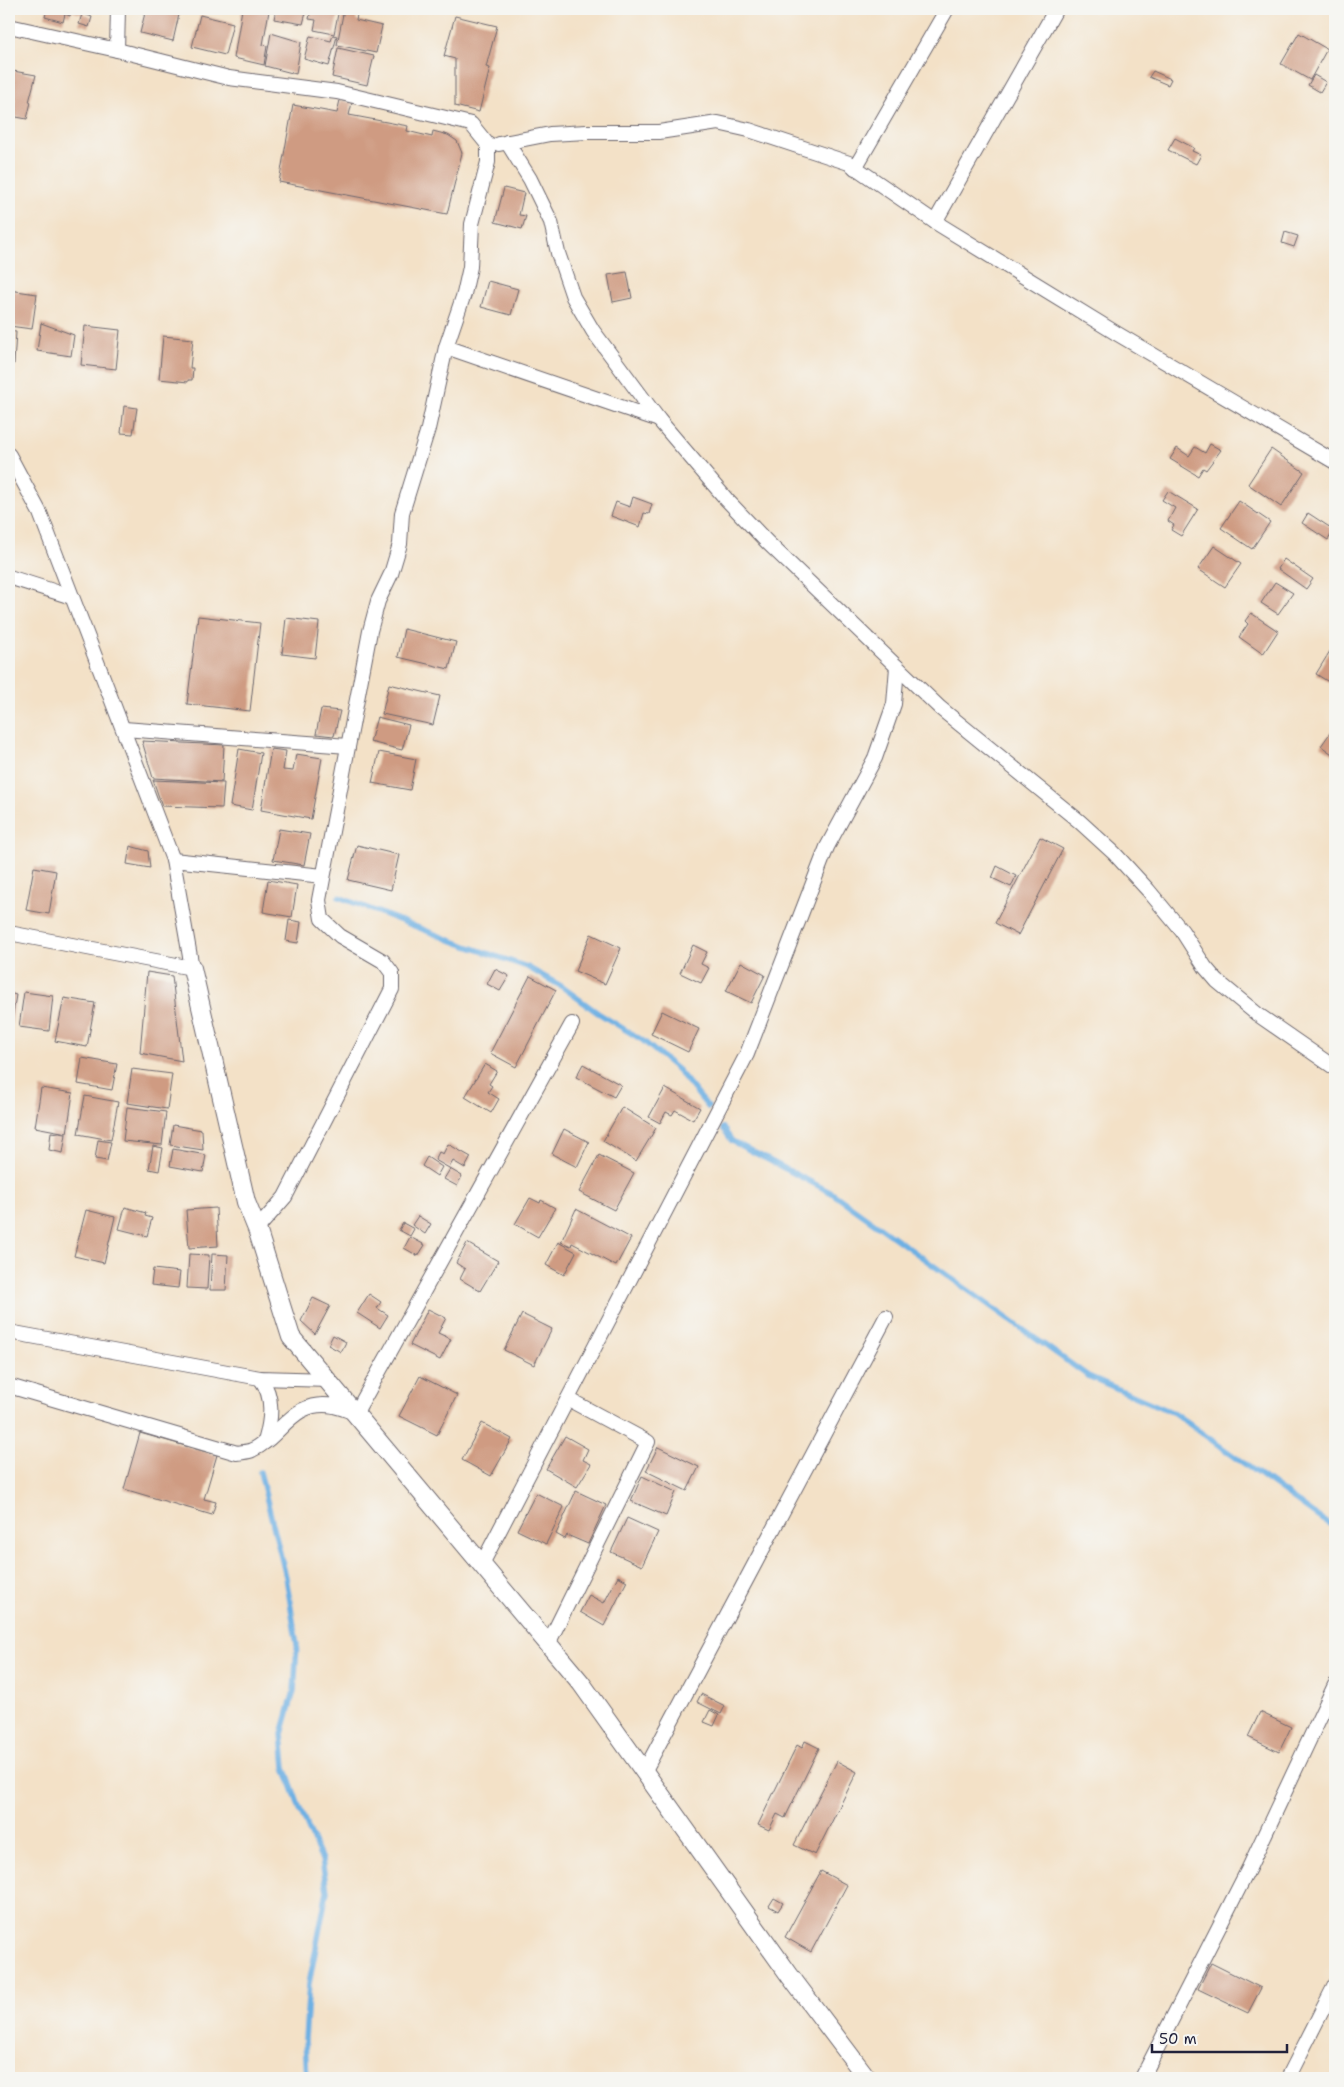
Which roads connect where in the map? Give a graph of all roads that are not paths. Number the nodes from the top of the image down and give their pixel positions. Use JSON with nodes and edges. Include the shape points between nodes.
{"nodes":[{"id":1,"x":118,"y":9,"type":"edge"},
{"id":2,"x":947,"y":9,"type":"edge"},
{"id":3,"x":1056,"y":9,"type":"edge"},
{"id":4,"x":9,"y":26,"type":"edge"},
{"id":5,"x":117,"y":50,"type":"junction"},
{"id":6,"x":508,"y":142,"type":"junction"},
{"id":7,"x":488,"y":145,"type":"junction"},
{"id":8,"x":854,"y":168,"type":"junction"},
{"id":9,"x":936,"y":222,"type":"junction"},
{"id":10,"x":446,"y":347,"type":"junction"},
{"id":11,"x":658,"y":420,"type":"junction"},
{"id":12,"x":9,"y":455,"type":"edge"},
{"id":13,"x":1335,"y":462,"type":"edge"},
{"id":14,"x":9,"y":577,"type":"edge"},
{"id":15,"x":72,"y":597,"type":"junction"},
{"id":16,"x":897,"y":667,"type":"junction"},
{"id":17,"x":124,"y":729,"type":"junction"},
{"id":18,"x":348,"y":746,"type":"junction"},
{"id":19,"x":173,"y":860,"type":"junction"},
{"id":20,"x":323,"y":876,"type":"junction"},
{"id":21,"x":9,"y":933,"type":"edge"},
{"id":22,"x":192,"y":968,"type":"junction"},
{"id":23,"x":572,"y":1024,"type":"dead end"},
{"id":24,"x":1335,"y":1068,"type":"edge"},
{"id":25,"x":257,"y":1229,"type":"junction"},
{"id":26,"x":886,"y":1317,"type":"dead end"},
{"id":27,"x":9,"y":1332,"type":"edge"},
{"id":28,"x":260,"y":1378,"type":"junction"},
{"id":29,"x":329,"y":1380,"type":"junction"},
{"id":30,"x":9,"y":1386,"type":"edge"},
{"id":31,"x":568,"y":1399,"type":"junction"},
{"id":32,"x":356,"y":1413,"type":"junction"},
{"id":33,"x":265,"y":1443,"type":"junction"},
{"id":34,"x":482,"y":1564,"type":"junction"},
{"id":35,"x":548,"y":1644,"type":"junction"},
{"id":36,"x":1335,"y":1685,"type":"edge"},
{"id":37,"x":644,"y":1772,"type":"junction"},
{"id":38,"x":1335,"y":1985,"type":"edge"},
{"id":39,"x":867,"y":2078,"type":"edge"},
{"id":40,"x":1142,"y":2078,"type":"edge"},
{"id":41,"x":1288,"y":2078,"type":"edge"}],
"edges":[{"from":1,"to":5,"type":"street"},
{"from":2,"to":8,"type":"street"},
{"from":3,"to":9,"type":"street"},
{"from":4,"to":5,"type":"street"},
{"from":5,"to":7,"type":"street","via":[[229,78],[337,92],[471,124]]},
{"from":6,"to":7,"type":"street"},
{"from":6,"to":8,"type":"street","via":[[550,134],[659,132],[718,124],[812,150],[849,163]]},
{"from":6,"to":11,"type":"street","via":[[551,222],[573,297],[593,331]]},
{"from":7,"to":10,"type":"street","via":[[488,162],[472,224],[470,267]]},
{"from":8,"to":9,"type":"street"},
{"from":9,"to":13,"type":"street"},
{"from":10,"to":11,"type":"street"},
{"from":10,"to":18,"type":"street","via":[[428,429],[402,513],[400,544],[370,631]]},
{"from":11,"to":16,"type":"street","via":[[703,474],[768,542]]},
{"from":12,"to":15,"type":"street","via":[[40,513]]},
{"from":14,"to":15,"type":"street"},
{"from":15,"to":17,"type":"street"},
{"from":16,"to":24,"type":"street","via":[[940,708],[1114,853],[1182,930],[1205,968],[1217,981],[1257,1014]]},
{"from":16,"to":31,"type":"street","via":[[894,704],[874,758],[827,847],[747,1054]]},
{"from":17,"to":18,"type":"street"},
{"from":17,"to":19,"type":"street"},
{"from":18,"to":20,"type":"street"},
{"from":19,"to":20,"type":"street"},
{"from":19,"to":22,"type":"street"},
{"from":20,"to":25,"type":"street","via":[[319,900],[322,920],[340,936],[383,961],[392,973],[392,989],[285,1197]]},
{"from":21,"to":22,"type":"street"},
{"from":22,"to":25,"type":"street","via":[[246,1202]]},
{"from":23,"to":32,"type":"street"},
{"from":25,"to":29,"type":"street","via":[[291,1337]]},
{"from":26,"to":37,"type":"street"},
{"from":27,"to":28,"type":"street"},
{"from":28,"to":29,"type":"street"},
{"from":28,"to":33,"type":"street","via":[[270,1400]]},
{"from":29,"to":32,"type":"street"},
{"from":30,"to":33,"type":"street","via":[[237,1453],[251,1451]]},
{"from":31,"to":34,"type":"street"},
{"from":31,"to":35,"type":"street","via":[[648,1442]]},
{"from":32,"to":33,"type":"street","via":[[334,1406],[307,1409],[289,1418]]},
{"from":32,"to":34,"type":"street"},
{"from":34,"to":35,"type":"street"},
{"from":35,"to":37,"type":"street","via":[[581,1683]]},
{"from":36,"to":40,"type":"street","via":[[1249,1868]]},
{"from":37,"to":39,"type":"street"},
{"from":38,"to":41,"type":"street"}]}
